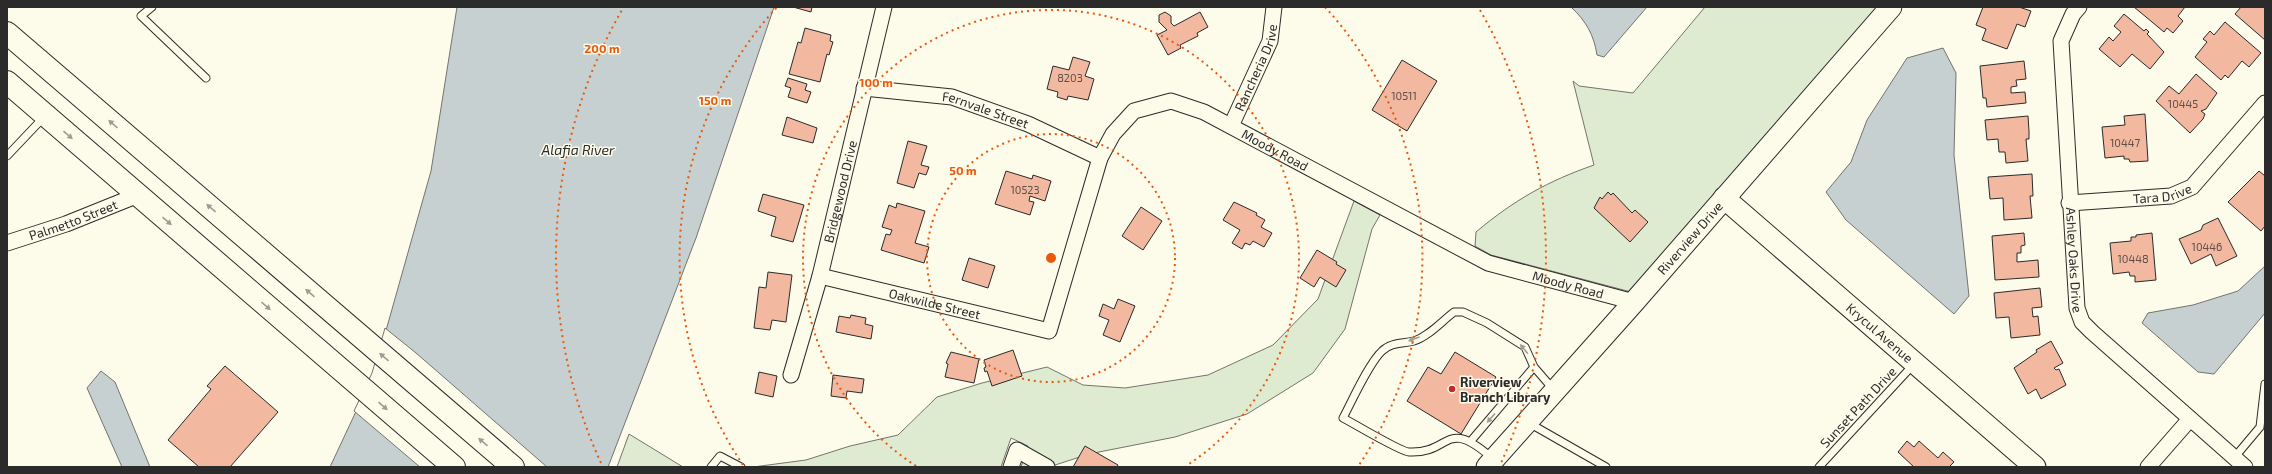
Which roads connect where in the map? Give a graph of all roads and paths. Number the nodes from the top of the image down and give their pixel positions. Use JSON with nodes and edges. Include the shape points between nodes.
{"nodes":[{"id":1,"x":152,"y":7,"type":"edge"},
{"id":2,"x":884,"y":7,"type":"edge"},
{"id":3,"x":1274,"y":7,"type":"edge"},
{"id":4,"x":1891,"y":7,"type":"edge"},
{"id":5,"x":2079,"y":7,"type":"edge"},
{"id":6,"x":7,"y":33,"type":"edge"},
{"id":7,"x":206,"y":78,"type":"dead end"},
{"id":8,"x":7,"y":82,"type":"edge"},
{"id":9,"x":864,"y":88,"type":"junction"},
{"id":10,"x":2265,"y":103,"type":"edge"},
{"id":11,"x":46,"y":116,"type":"junction"},
{"id":12,"x":1231,"y":126,"type":"junction"},
{"id":13,"x":7,"y":156,"type":"edge"},
{"id":14,"x":1100,"y":158,"type":"junction"},
{"id":15,"x":138,"y":195,"type":"junction"},
{"id":16,"x":1724,"y":198,"type":"junction"},
{"id":17,"x":2069,"y":203,"type":"junction"},
{"id":18,"x":7,"y":243,"type":"edge"},
{"id":19,"x":820,"y":276,"type":"junction"},
{"id":20,"x":1634,"y":302,"type":"junction"},
{"id":21,"x":1049,"y":331,"type":"joint"},
{"id":22,"x":1915,"y":363,"type":"junction"},
{"id":23,"x":1534,"y":367,"type":"junction"},
{"id":24,"x":791,"y":375,"type":"dead end"},
{"id":25,"x":2265,"y":384,"type":"edge"},
{"id":26,"x":1555,"y":391,"type":"junction"},
{"id":27,"x":2190,"y":419,"type":"junction"},
{"id":28,"x":1527,"y":422,"type":"junction"},
{"id":29,"x":1470,"y":442,"type":"junction"},
{"id":30,"x":2239,"y":462,"type":"edge"},
{"id":31,"x":1490,"y":463,"type":"edge"},
{"id":32,"x":454,"y":467,"type":"edge"},
{"id":33,"x":513,"y":467,"type":"edge"},
{"id":34,"x":711,"y":467,"type":"edge"},
{"id":35,"x":741,"y":467,"type":"edge"},
{"id":36,"x":1011,"y":467,"type":"edge"},
{"id":37,"x":1047,"y":467,"type":"edge"},
{"id":38,"x":1606,"y":467,"type":"edge"},
{"id":39,"x":1819,"y":467,"type":"edge"},
{"id":40,"x":2035,"y":467,"type":"edge"},
{"id":41,"x":2148,"y":467,"type":"edge"}],
"edges":[{"from":1,"to":7,"type":"lane","via":[[141,16]]},
{"from":2,"to":9,"type":"street","name":"Bridgewood Drive"},
{"from":3,"to":12,"type":"street","name":"Rancheria Drive","via":[[1270,41]]},
{"from":4,"to":16,"type":"street","name":"Riverview Drive"},
{"from":5,"to":17,"type":"street","name":"Ashley Oaks Drive","via":[[2073,14],[2061,41]]},
{"from":33,"to":6,"type":"main road","one_way":true},
{"from":8,"to":11,"type":"main road"},
{"from":9,"to":14,"type":"street","name":"Fernvale Street","via":[[952,96],[1028,124]]},
{"from":9,"to":19,"type":"street","name":"Bridgewood Drive"},
{"from":10,"to":17,"type":"street","name":"Tara Drive","via":[[2192,187],[2171,196]]},
{"from":11,"to":13,"type":"lane"},
{"from":11,"to":15,"type":"main road","one_way":true},
{"from":12,"to":14,"type":"street","name":"Moody Road","via":[[1204,112],[1171,101],[1134,112],[1112,134]]},
{"from":12,"to":20,"type":"street","name":"Moody Road","via":[[1488,263]]},
{"from":14,"to":21,"type":"street","name":"Moody Road"},
{"from":15,"to":18,"type":"street","name":"Palmetto Street","via":[[66,224]]},
{"from":15,"to":32,"type":"main road","one_way":true},
{"from":16,"to":20,"type":"street","name":"Riverview Drive"},
{"from":16,"to":22,"type":"street","name":"Krycul Avenue"},
{"from":17,"to":27,"type":"street","name":"Ashley Oaks Drive","via":[[2077,308],[2082,322]]},
{"from":19,"to":21,"type":"street","name":"Oakwilde Street"},
{"from":19,"to":24,"type":"street","name":"Bridgewood Drive"},
{"from":20,"to":26,"type":"street","name":"Riverview Drive"},
{"from":22,"to":39,"type":"lane","name":"Sunset Path Drive"},
{"from":22,"to":40,"type":"street","name":"Krycul Avenue"},
{"from":23,"to":26,"type":"lane"},
{"from":23,"to":29,"type":"lane","one_way":true},
{"from":23,"to":29,"type":"lane","one_way":true,"via":[[1525,347],[1505,333],[1464,312],[1454,312],[1430,332],[1414,341],[1395,344],[1382,351],[1360,384],[1343,418],[1408,452],[1431,449],[1450,438],[1461,438]]},
{"from":25,"to":30,"type":"lane","via":[[2260,427]]},
{"from":26,"to":28,"type":"street","name":"Riverview Drive"},
{"from":27,"to":30,"type":"street","name":"Ashley Oaks Drive"},
{"from":27,"to":41,"type":"street"},
{"from":28,"to":31,"type":"street","name":"Riverview Drive"},
{"from":28,"to":38,"type":"lane"},
{"from":29,"to":31,"type":"lane"},
{"from":34,"to":35,"type":"lane","via":[[720,456]]},
{"from":36,"to":37,"type":"street","via":[[1017,450]]}]}
